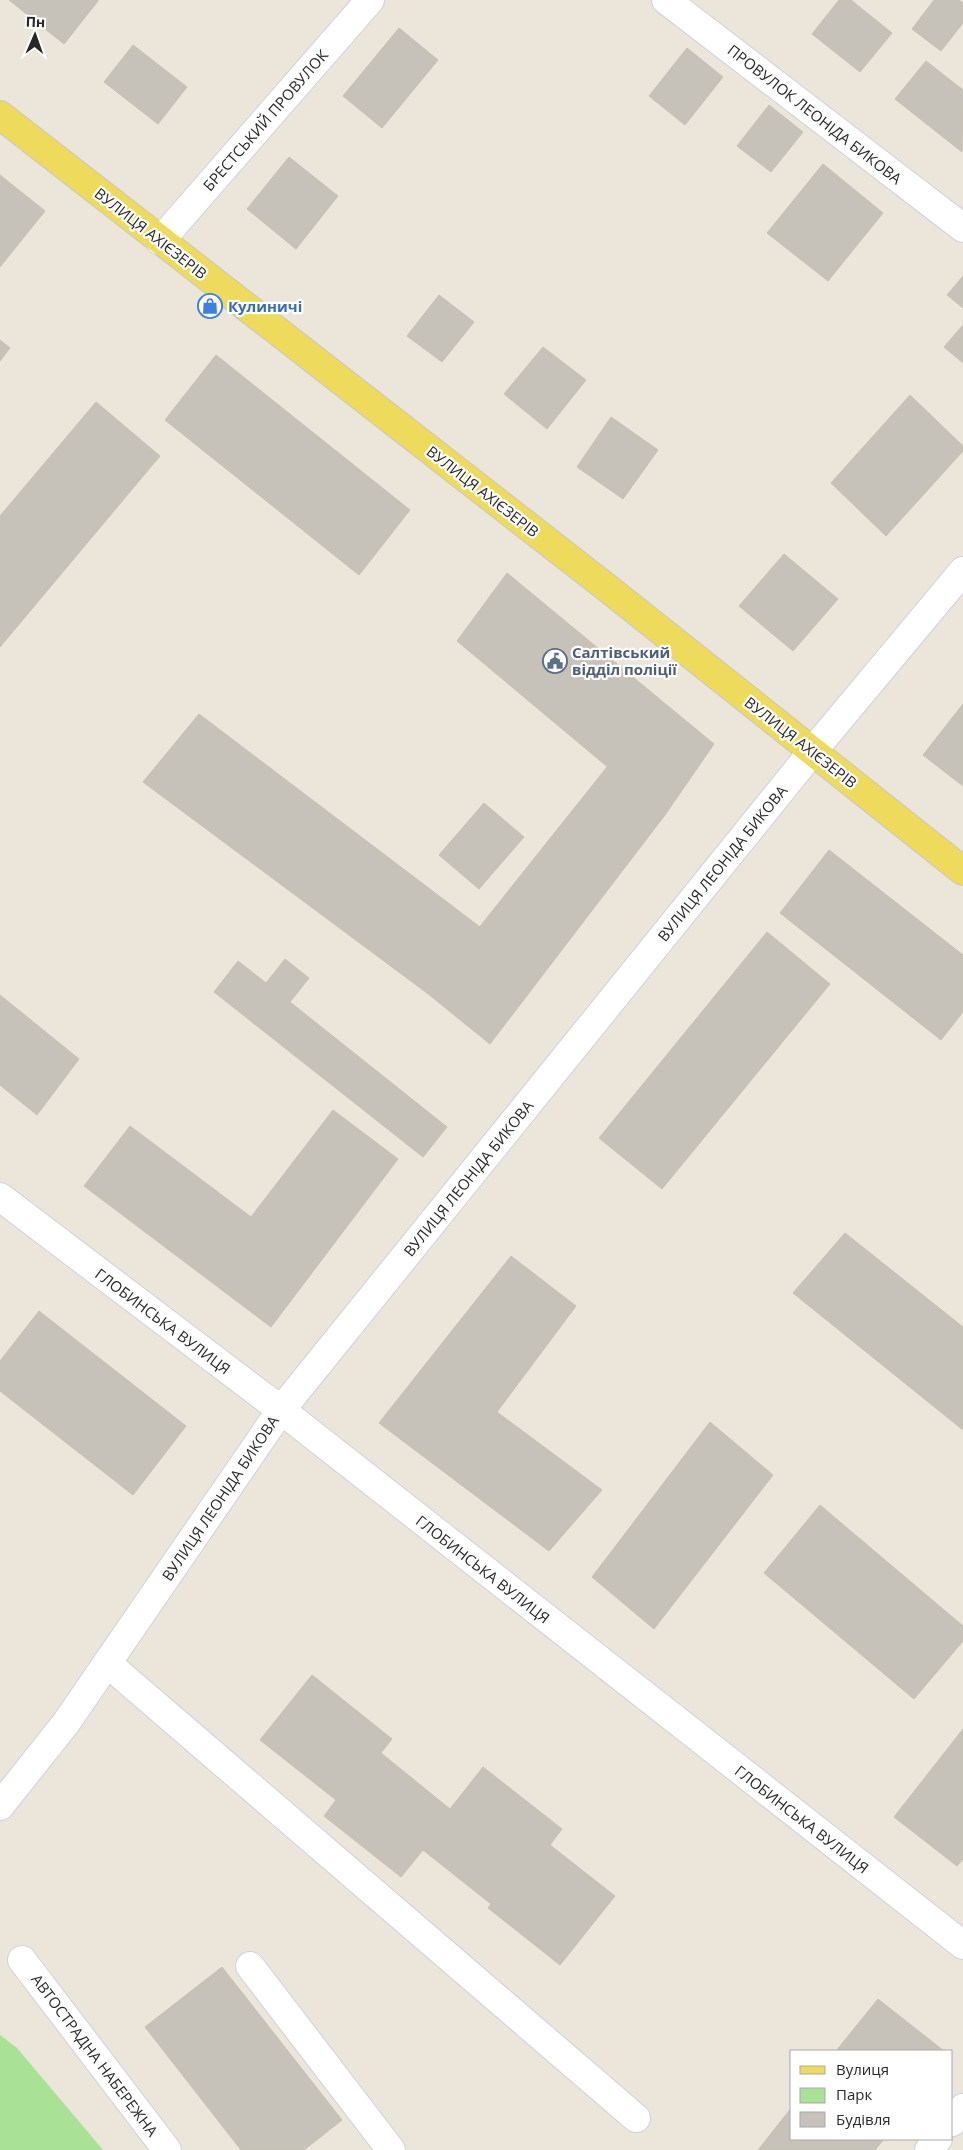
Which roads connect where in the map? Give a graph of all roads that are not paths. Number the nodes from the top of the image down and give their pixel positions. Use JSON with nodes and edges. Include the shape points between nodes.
{"nodes":[{"id":1,"x":370,"y":0,"type":"edge"},
{"id":2,"x":666,"y":0,"type":"edge"},
{"id":3,"x":0,"y":115,"type":"edge"},
{"id":4,"x":963,"y":228,"type":"edge"},
{"id":5,"x":160,"y":241,"type":"junction"},
{"id":6,"x":963,"y":571,"type":"edge"},
{"id":7,"x":812,"y":752,"type":"junction"},
{"id":8,"x":963,"y":871,"type":"edge"},
{"id":9,"x":0,"y":1197,"type":"edge"},
{"id":10,"x":281,"y":1410,"type":"junction"},
{"id":11,"x":108,"y":1663,"type":"junction"},
{"id":12,"x":0,"y":1806,"type":"edge"},
{"id":13,"x":963,"y":1945,"type":"edge"},
{"id":14,"x":22,"y":1960,"type":"dead end"},
{"id":15,"x":250,"y":1966,"type":"dead end"},
{"id":16,"x":963,"y":2108,"type":"edge"},
{"id":17,"x":636,"y":2118,"type":"dead end"},
{"id":18,"x":953,"y":2121,"type":"edge"},
{"id":19,"x":937,"y":2140,"type":"edge"},
{"id":20,"x":167,"y":2150,"type":"edge"},
{"id":21,"x":391,"y":2150,"type":"edge"},
{"id":22,"x":929,"y":2150,"type":"edge"}],
"edges":[{"from":1,"to":5,"type":"street","name":"БРЕСТСЬКИЙ ПРОВУЛОК"},
{"from":2,"to":4,"type":"street","name":"ПРОВУЛОК ЛЕОНІДА БИКОВА"},
{"from":3,"to":5,"type":"main road","name":"ВУЛИЦЯ АХІЄЗЕРІВ"},
{"from":5,"to":7,"type":"main road","name":"ВУЛИЦЯ АХІЄЗЕРІВ","via":[[606,587]]},
{"from":6,"to":7,"type":"street","name":"ВУЛИЦЯ ЛЕОНІДА БИКОВА"},
{"from":7,"to":8,"type":"main road","name":"ВУЛИЦЯ АХІЄЗЕРІВ"},
{"from":7,"to":10,"type":"street","name":"ВУЛИЦЯ ЛЕОНІДА БИКОВА"},
{"from":9,"to":10,"type":"street","name":"ГЛОБИНСЬКА ВУЛИЦЯ"},
{"from":10,"to":11,"type":"street","name":"ВУЛИЦЯ ЛЕОНІДА БИКОВА"},
{"from":10,"to":13,"type":"street","name":"ГЛОБИНСЬКА ВУЛИЦЯ"},
{"from":11,"to":12,"type":"street","name":"ВУЛИЦЯ ЛЕОНІДА БИКОВА","via":[[66,1723]]},
{"from":11,"to":17,"type":"street"},
{"from":14,"to":20,"type":"street","name":"АВТОСТРАДНА НАБЕРЕЖНА"},
{"from":15,"to":21,"type":"street"},
{"from":16,"to":18,"type":"street"},
{"from":19,"to":22,"type":"street"}]}
